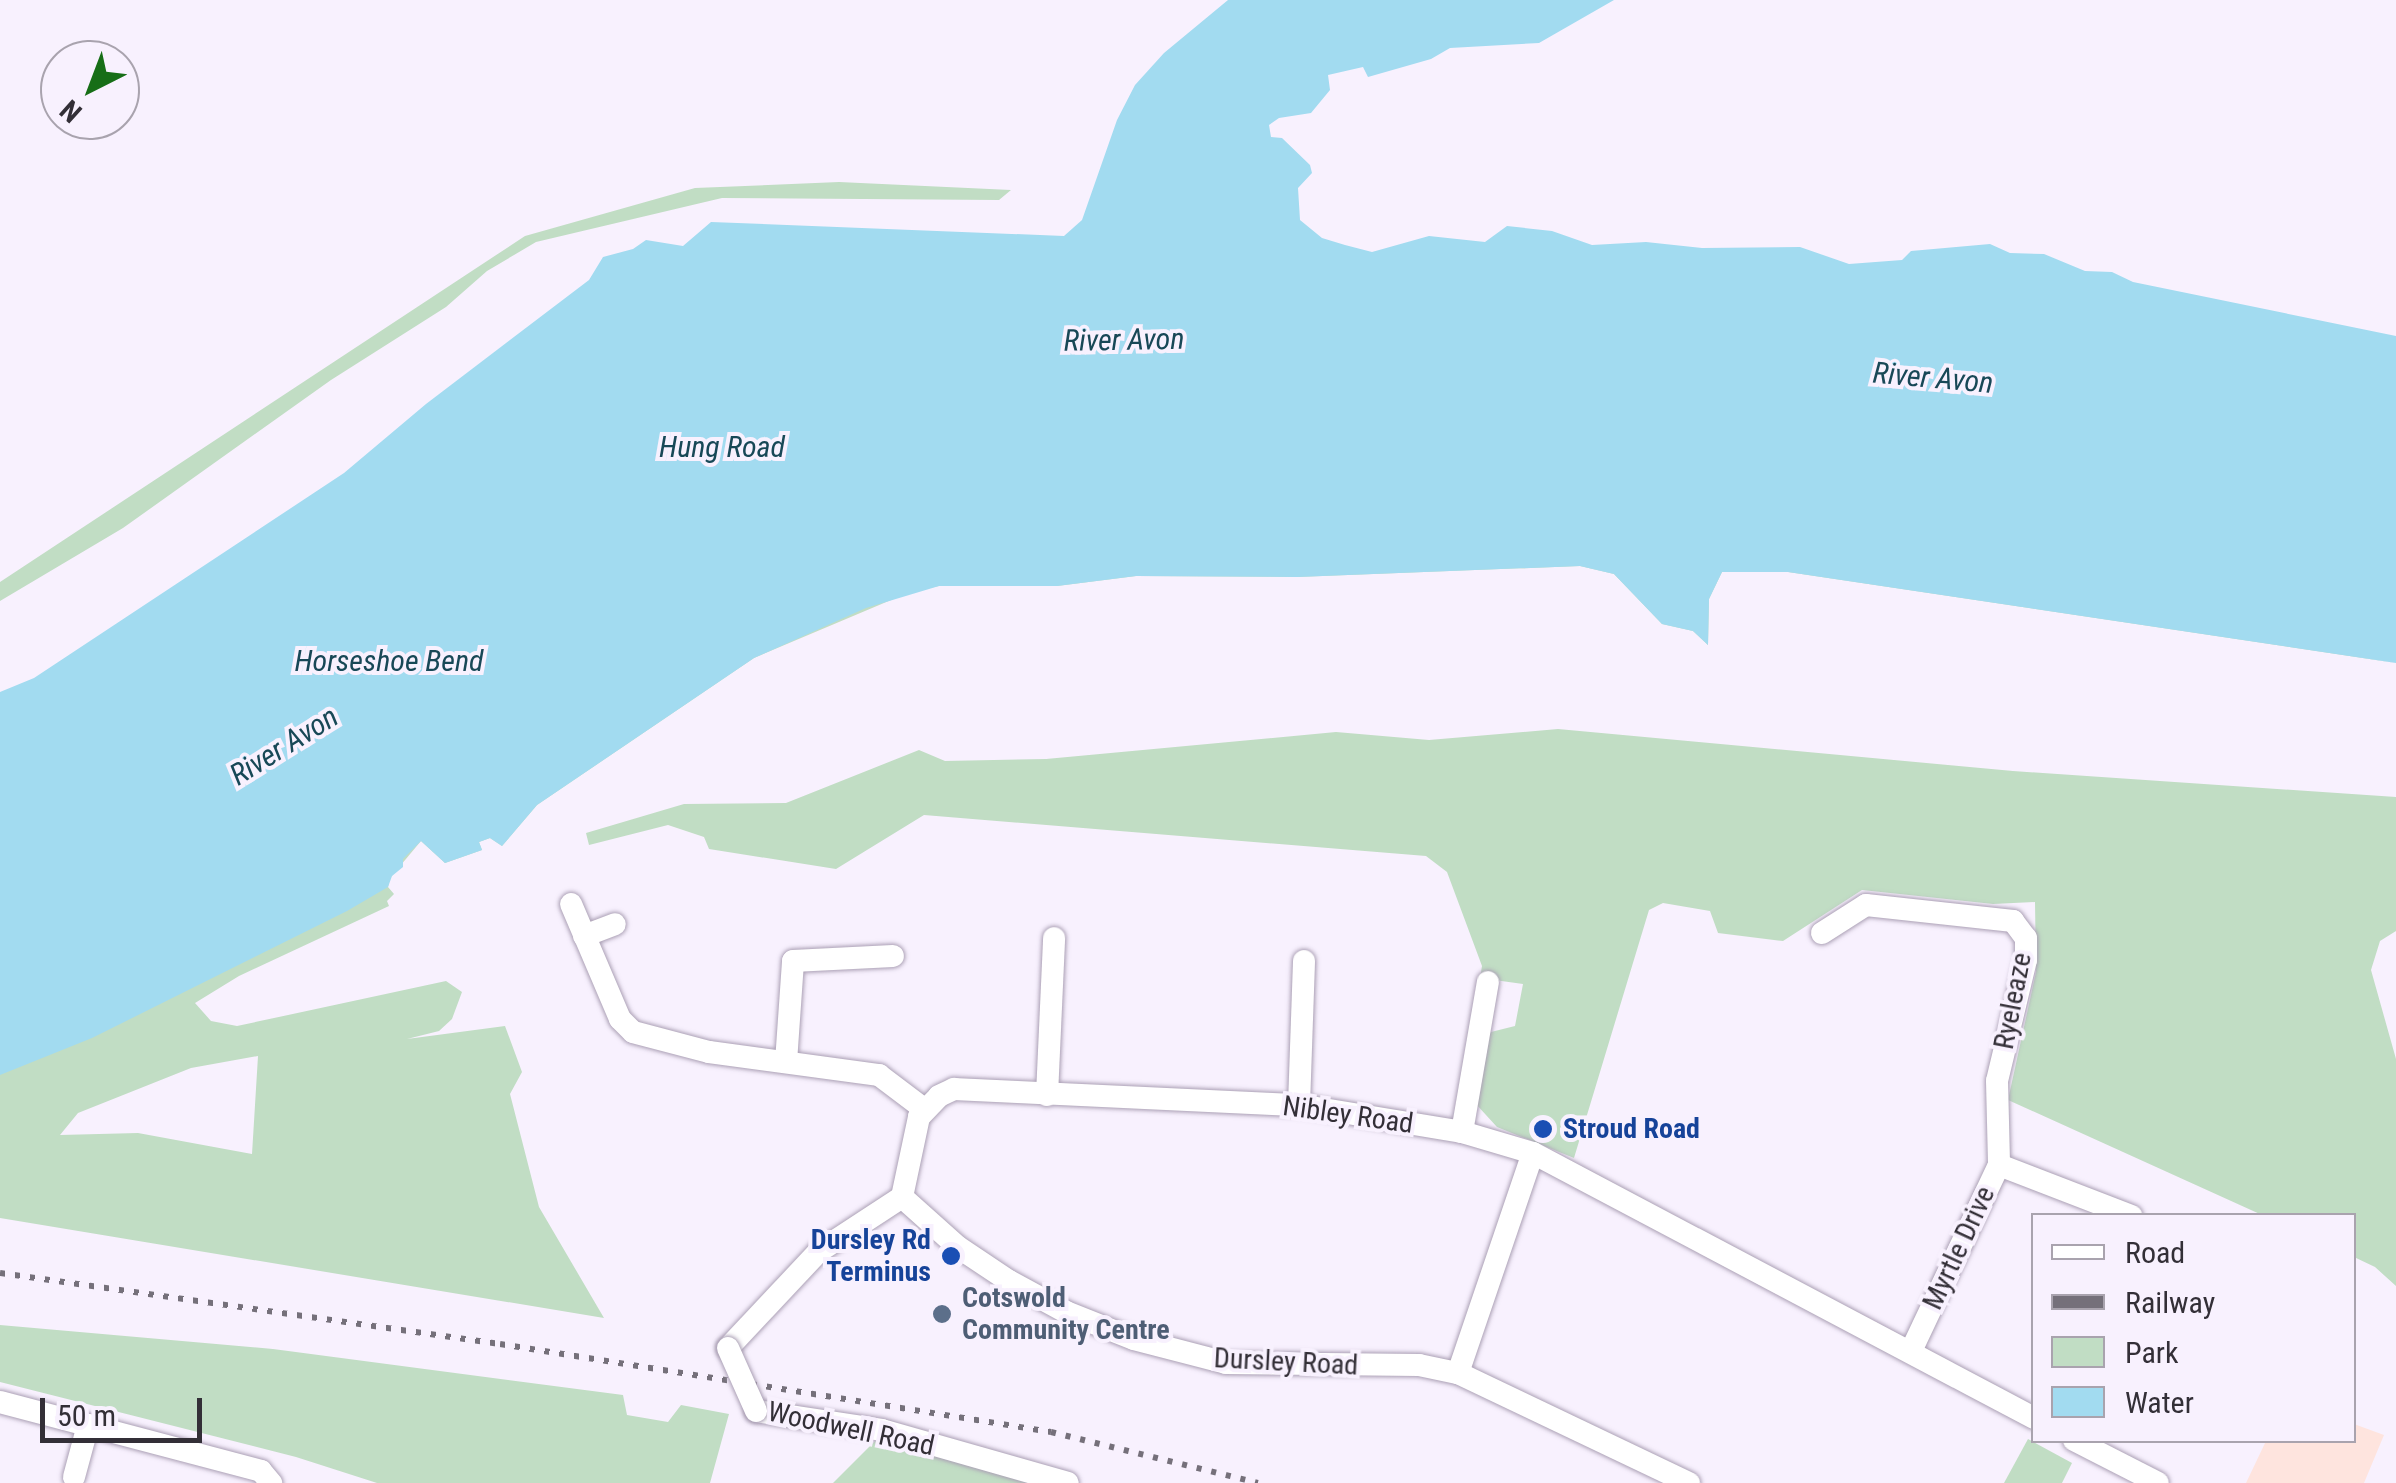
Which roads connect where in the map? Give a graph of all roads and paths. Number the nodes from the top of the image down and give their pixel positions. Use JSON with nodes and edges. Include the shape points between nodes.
{"nodes":[{"id":1,"x":570,"y":904,"type":"dead end"},
{"id":2,"x":615,"y":924,"type":"dead end"},
{"id":3,"x":1822,"y":933,"type":"dead end"},
{"id":4,"x":584,"y":936,"type":"junction"},
{"id":5,"x":1054,"y":938,"type":"dead end"},
{"id":6,"x":893,"y":956,"type":"dead end"},
{"id":7,"x":1304,"y":960,"type":"dead end"},
{"id":8,"x":1488,"y":982,"type":"dead end"},
{"id":9,"x":786,"y":1062,"type":"junction"},
{"id":10,"x":1047,"y":1095,"type":"junction"},
{"id":11,"x":1299,"y":1105,"type":"junction"},
{"id":12,"x":924,"y":1109,"type":"junction"},
{"id":13,"x":1462,"y":1132,"type":"junction"},
{"id":14,"x":1533,"y":1153,"type":"junction"},
{"id":15,"x":1999,"y":1165,"type":"junction"},
{"id":16,"x":902,"y":1196,"type":"junction"},
{"id":17,"x":2123,"y":1213,"type":"edge"},
{"id":18,"x":1911,"y":1350,"type":"junction"},
{"id":19,"x":1458,"y":1373,"type":"junction"},
{"id":20,"x":0,"y":1402,"type":"edge"},
{"id":21,"x":2031,"y":1416,"type":"edge"},
{"id":22,"x":88,"y":1425,"type":"junction"},
{"id":23,"x":2080,"y":1443,"type":"edge"},
{"id":24,"x":74,"y":1477,"type":"dead end"},
{"id":25,"x":271,"y":1483,"type":"edge"},
{"id":26,"x":1068,"y":1483,"type":"edge"},
{"id":27,"x":1688,"y":1483,"type":"edge"},
{"id":28,"x":2158,"y":1483,"type":"edge"}],
"edges":[{"from":1,"to":4,"type":"street"},
{"from":2,"to":4,"type":"street"},
{"from":3,"to":15,"type":"street","name":"Ryeleaze","via":[[1866,905],[2013,921],[2026,938],[1997,1080]]},
{"from":4,"to":9,"type":"street","via":[[620,1020],[632,1032]]},
{"from":5,"to":10,"type":"street"},
{"from":6,"to":9,"type":"street","via":[[794,961]]},
{"from":7,"to":11,"type":"street"},
{"from":8,"to":13,"type":"street"},
{"from":9,"to":12,"type":"street","via":[[879,1075]]},
{"from":10,"to":11,"type":"street","name":"Nibley Road"},
{"from":10,"to":12,"type":"street","name":"Nibley Road","via":[[954,1090]]},
{"from":11,"to":13,"type":"street","name":"Nibley Road"},
{"from":12,"to":16,"type":"street"},
{"from":13,"to":14,"type":"street","name":"Nibley Road"},
{"from":14,"to":18,"type":"street","name":"Nibley Road"},
{"from":14,"to":19,"type":"street"},
{"from":15,"to":17,"type":"street","name":"Myrtle Drive"},
{"from":15,"to":18,"type":"street","name":"Myrtle Drive"},
{"from":16,"to":19,"type":"street","name":"Dursley Road","via":[[958,1247],[1009,1281],[1066,1312],[1179,1353],[1226,1363],[1420,1365]]},
{"from":16,"to":26,"type":"street","name":"Woodwell Road","bridge":true,"via":[[818,1252],[728,1348],[756,1412],[882,1430]]},
{"from":18,"to":21,"type":"street","name":"Nibley Road"},
{"from":19,"to":27,"type":"street","name":"Dursley Road"},
{"from":20,"to":22,"type":"street"},
{"from":22,"to":24,"type":"street"},
{"from":22,"to":25,"type":"street","via":[[262,1471]]},
{"from":23,"to":28,"type":"street"}]}
